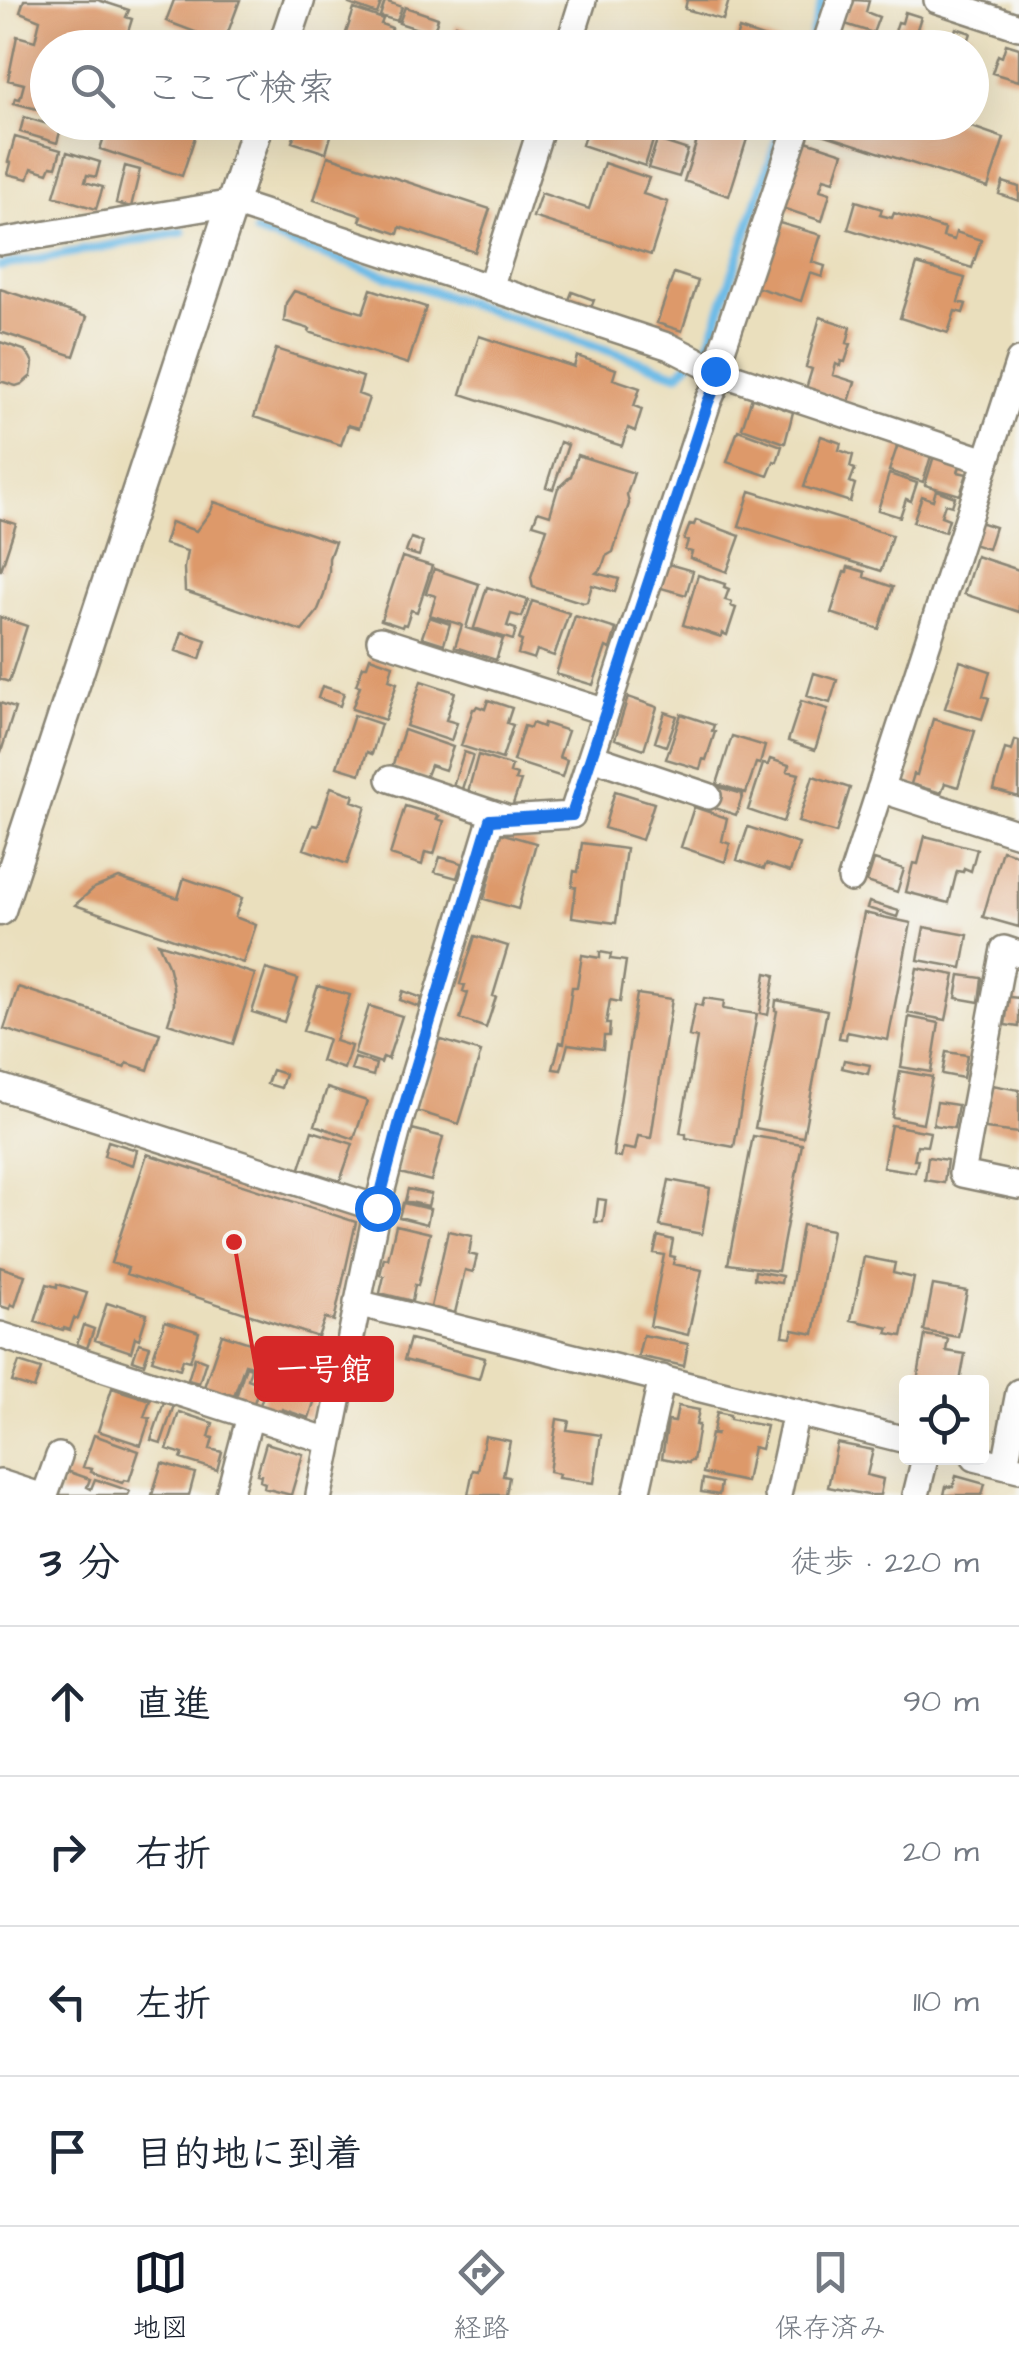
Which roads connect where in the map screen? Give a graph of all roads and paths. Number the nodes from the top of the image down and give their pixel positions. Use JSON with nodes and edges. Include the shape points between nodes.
{"nodes":[{"id":1,"x":299,"y":0,"type":"edge"},
{"id":2,"x":583,"y":0,"type":"edge"},
{"id":3,"x":840,"y":0,"type":"edge"},
{"id":4,"x":938,"y":0,"type":"edge"},
{"id":5,"x":1019,"y":27,"type":"edge"},
{"id":6,"x":289,"y":30,"type":"edge"},
{"id":7,"x":574,"y":30,"type":"edge"},
{"id":8,"x":830,"y":30,"type":"edge"},
{"id":9,"x":253,"y":140,"type":"edge"},
{"id":10,"x":537,"y":140,"type":"edge"},
{"id":11,"x":793,"y":140,"type":"edge"},
{"id":12,"x":233,"y":203,"type":"junction"},
{"id":13,"x":0,"y":242,"type":"edge"},
{"id":14,"x":490,"y":288,"type":"junction"},
{"id":15,"x":1019,"y":361,"type":"edge"},
{"id":16,"x":716,"y":371,"type":"junction"},
{"id":17,"x":986,"y":460,"type":"junction"},
{"id":18,"x":380,"y":640,"type":"dead end"},
{"id":19,"x":606,"y":712,"type":"junction"},
{"id":20,"x":592,"y":757,"type":"junction"},
{"id":21,"x":390,"y":780,"type":"dead end"},
{"id":22,"x":880,"y":789,"type":"junction"},
{"id":23,"x":708,"y":796,"type":"dead end"},
{"id":24,"x":510,"y":819,"type":"junction"},
{"id":25,"x":1019,"y":834,"type":"edge"},
{"id":26,"x":851,"y":878,"type":"dead end"},
{"id":27,"x":0,"y":910,"type":"edge"},
{"id":28,"x":1019,"y":954,"type":"edge"},
{"id":29,"x":0,"y":1086,"type":"edge"},
{"id":30,"x":1019,"y":1186,"type":"edge"},
{"id":31,"x":377,"y":1208,"type":"junction"},
{"id":32,"x":358,"y":1303,"type":"junction"},
{"id":33,"x":0,"y":1336,"type":"edge"},
{"id":34,"x":662,"y":1378,"type":"junction"},
{"id":35,"x":1019,"y":1392,"type":"edge"},
{"id":36,"x":796,"y":1412,"type":"junction"},
{"id":37,"x":250,"y":1416,"type":"junction"},
{"id":38,"x":899,"y":1438,"type":"edge"},
{"id":39,"x":329,"y":1441,"type":"junction"},
{"id":40,"x":59,"y":1456,"type":"dead end"},
{"id":41,"x":923,"y":1465,"type":"edge"},
{"id":42,"x":1012,"y":1467,"type":"edge"},
{"id":43,"x":0,"y":1483,"type":"edge"},
{"id":44,"x":37,"y":1495,"type":"edge"},
{"id":45,"x":45,"y":1495,"type":"edge"},
{"id":46,"x":229,"y":1495,"type":"edge"},
{"id":47,"x":319,"y":1495,"type":"edge"},
{"id":48,"x":636,"y":1495,"type":"edge"},
{"id":49,"x":778,"y":1495,"type":"edge"},
{"id":50,"x":916,"y":1495,"type":"edge"}],
"edges":[{"from":1,"to":6,"type":"street"},
{"from":2,"to":7,"type":"street"},
{"from":3,"to":8,"type":"street"},
{"from":4,"to":5,"type":"street"},
{"from":9,"to":12,"type":"street"},
{"from":10,"to":14,"type":"street"},
{"from":11,"to":16,"type":"street"},
{"from":12,"to":13,"type":"street"},
{"from":12,"to":14,"type":"street"},
{"from":12,"to":27,"type":"street"},
{"from":14,"to":16,"type":"street","via":[[675,350]]},
{"from":15,"to":17,"type":"street"},
{"from":16,"to":17,"type":"street"},
{"from":16,"to":19,"type":"street"},
{"from":17,"to":22,"type":"street"},
{"from":18,"to":19,"type":"street"},
{"from":19,"to":20,"type":"street"},
{"from":20,"to":23,"type":"street"},
{"from":20,"to":24,"type":"street","via":[[572,815]]},
{"from":21,"to":24,"type":"street"},
{"from":22,"to":25,"type":"street"},
{"from":22,"to":26,"type":"street"},
{"from":24,"to":31,"type":"street","via":[[490,820]]},
{"from":28,"to":30,"type":"street","via":[[1004,949],[962,1174]]},
{"from":29,"to":31,"type":"street"},
{"from":31,"to":32,"type":"street"},
{"from":32,"to":34,"type":"street"},
{"from":32,"to":39,"type":"street"},
{"from":33,"to":37,"type":"street"},
{"from":34,"to":36,"type":"street"},
{"from":34,"to":48,"type":"street"},
{"from":35,"to":42,"type":"street"},
{"from":36,"to":38,"type":"street"},
{"from":36,"to":49,"type":"street"},
{"from":37,"to":39,"type":"street"},
{"from":37,"to":46,"type":"street"},
{"from":39,"to":47,"type":"street"},
{"from":40,"to":45,"type":"street"},
{"from":41,"to":50,"type":"street"},
{"from":43,"to":44,"type":"street"}]}
